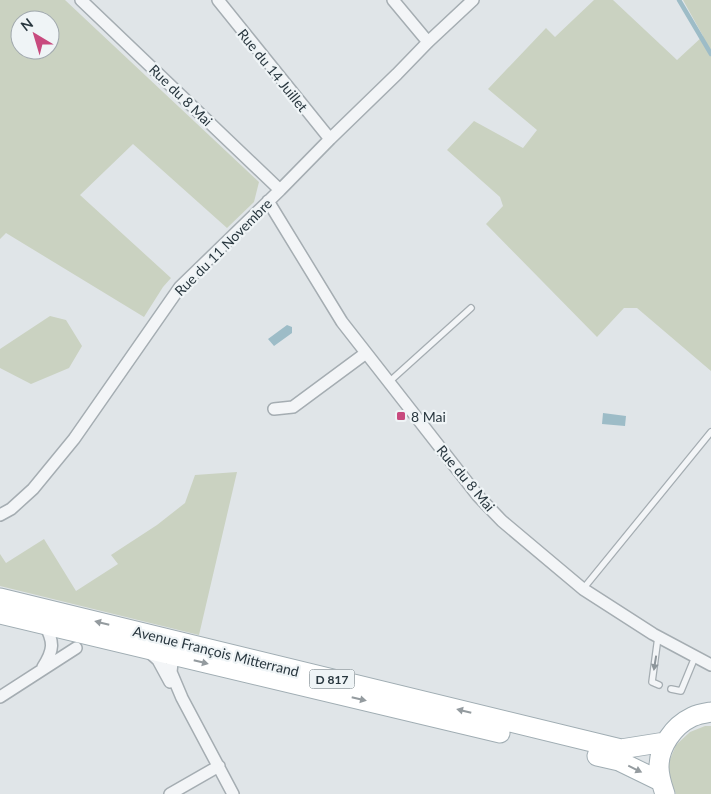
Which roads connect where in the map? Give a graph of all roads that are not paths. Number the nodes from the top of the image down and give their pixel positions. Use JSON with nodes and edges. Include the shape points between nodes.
{"nodes":[{"id":1,"x":100,"y":0,"type":"edge"},
{"id":2,"x":218,"y":0,"type":"edge"},
{"id":3,"x":393,"y":0,"type":"edge"},
{"id":4,"x":473,"y":0,"type":"edge"},
{"id":5,"x":85,"y":4,"type":"edge"},
{"id":6,"x":428,"y":42,"type":"junction"},
{"id":7,"x":330,"y":139,"type":"junction"},
{"id":8,"x":280,"y":190,"type":"junction"},
{"id":9,"x":268,"y":201,"type":"junction"},
{"id":10,"x":470,"y":308,"type":"dead end"},
{"id":11,"x":366,"y":353,"type":"junction"},
{"id":12,"x":389,"y":382,"type":"junction"},
{"id":13,"x":274,"y":409,"type":"dead end"},
{"id":14,"x":711,"y":432,"type":"edge"},
{"id":15,"x":0,"y":515,"type":"edge"},
{"id":16,"x":583,"y":589,"type":"junction"},
{"id":17,"x":0,"y":598,"type":"edge"},
{"id":18,"x":0,"y":614,"type":"edge"},
{"id":19,"x":44,"y":625,"type":"junction"},
{"id":20,"x":658,"y":637,"type":"junction"},
{"id":21,"x":76,"y":648,"type":"dead end"},
{"id":22,"x":146,"y":649,"type":"junction"},
{"id":23,"x":175,"y":655,"type":"junction"},
{"id":24,"x":695,"y":657,"type":"junction"},
{"id":25,"x":711,"y":666,"type":"edge"},
{"id":26,"x":41,"y":670,"type":"junction"},
{"id":27,"x":659,"y":684,"type":"dead end"},
{"id":28,"x":671,"y":689,"type":"dead end"},
{"id":29,"x":0,"y":697,"type":"edge"},
{"id":30,"x":182,"y":698,"type":"junction"},
{"id":31,"x":711,"y":711,"type":"edge"},
{"id":32,"x":666,"y":742,"type":"junction"},
{"id":33,"x":219,"y":766,"type":"junction"},
{"id":34,"x":663,"y":787,"type":"edge"},
{"id":35,"x":170,"y":794,"type":"edge"},
{"id":36,"x":234,"y":794,"type":"edge"}],
"edges":[{"from":1,"to":5,"type":"street"},
{"from":2,"to":7,"type":"street","name":"Rue du 14 Juillet"},
{"from":3,"to":6,"type":"street"},
{"from":4,"to":6,"type":"street","name":"Rue du 11 Novembre"},
{"from":5,"to":8,"type":"street","name":"Rue du 8 Mai"},
{"from":6,"to":7,"type":"street","name":"Rue du 11 Novembre"},
{"from":7,"to":8,"type":"street","name":"Rue du 11 Novembre"},
{"from":8,"to":9,"type":"street","name":"Rue du 11 Novembre"},
{"from":9,"to":11,"type":"street","name":"Rue du 8 Mai","via":[[342,322]]},
{"from":9,"to":15,"type":"street","name":"Rue du 11 Novembre","via":[[180,287],[74,439],[33,489]]},
{"from":10,"to":12,"type":"lane"},
{"from":11,"to":12,"type":"street","name":"Rue du 8 Mai"},
{"from":11,"to":13,"type":"street","via":[[293,407]]},
{"from":12,"to":16,"type":"street","name":"Rue du 8 Mai","via":[[478,496],[522,539]]},
{"from":14,"to":16,"type":"lane"},
{"from":16,"to":20,"type":"street","name":"Rue du 8 Mai"},
{"from":32,"to":17,"type":"main road","name":"Avenue François Mitterrand","number":"D 817","one_way":true,"via":[[621,749]]},
{"from":18,"to":19,"type":"main road","name":"Avenue François Mitterrand","number":"D 817"},
{"from":19,"to":22,"type":"main road","name":"Avenue François Mitterrand","number":"D 817"},
{"from":19,"to":26,"type":"street","via":[[52,644],[50,657]]},
{"from":20,"to":24,"type":"street","name":"Rue du 8 Mai"},
{"from":20,"to":27,"type":"lane","one_way":true,"via":[[652,682]]},
{"from":21,"to":26,"type":"street"},
{"from":22,"to":23,"type":"main road","name":"Avenue François Mitterrand","number":"D 817"},
{"from":22,"to":30,"type":"street","via":[[158,660]]},
{"from":23,"to":30,"type":"street","via":[[171,672]]},
{"from":23,"to":34,"type":"main road","name":"Avenue François Mitterrand","number":"D 817","one_way":true,"via":[[619,761]]},
{"from":24,"to":25,"type":"street","name":"Rue du 8 Mai"},
{"from":24,"to":28,"type":"lane","via":[[681,692]]},
{"from":26,"to":29,"type":"street"},
{"from":30,"to":33,"type":"street"},
{"from":31,"to":32,"type":"main road","via":[[692,717],[677,727]]},
{"from":32,"to":34,"type":"main road","via":[[659,767]]},
{"from":33,"to":35,"type":"street"},
{"from":33,"to":36,"type":"street"}]}
